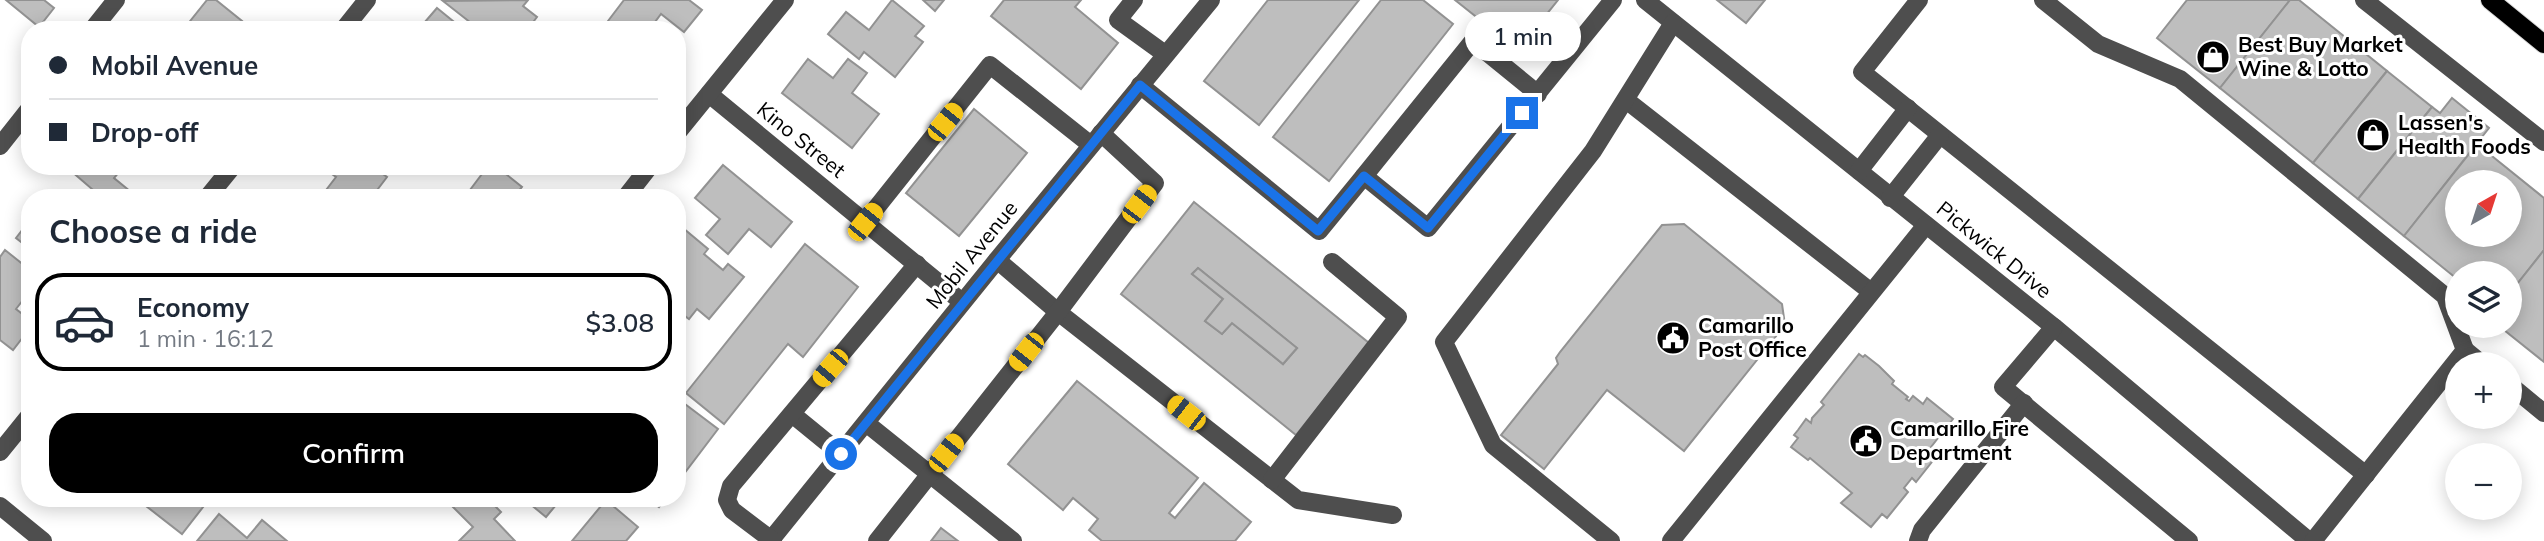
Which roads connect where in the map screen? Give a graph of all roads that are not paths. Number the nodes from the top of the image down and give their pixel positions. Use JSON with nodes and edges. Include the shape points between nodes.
{"nodes":[{"id":1,"x":116,"y":0,"type":"edge"},
{"id":2,"x":367,"y":0,"type":"edge"},
{"id":3,"x":785,"y":0,"type":"edge"},
{"id":4,"x":1134,"y":0,"type":"edge"},
{"id":5,"x":1211,"y":0,"type":"edge"},
{"id":6,"x":1613,"y":0,"type":"edge"},
{"id":7,"x":1645,"y":0,"type":"edge"},
{"id":8,"x":1919,"y":0,"type":"edge"},
{"id":9,"x":2043,"y":0,"type":"edge"},
{"id":10,"x":2364,"y":0,"type":"edge"},
{"id":11,"x":2490,"y":0,"type":"edge"},
{"id":12,"x":99,"y":21,"type":"edge"},
{"id":13,"x":350,"y":21,"type":"edge"},
{"id":14,"x":1673,"y":23,"type":"junction"},
{"id":15,"x":2544,"y":44,"type":"edge"},
{"id":16,"x":1166,"y":54,"type":"junction"},
{"id":17,"x":1140,"y":85,"type":"junction"},
{"id":18,"x":709,"y":94,"type":"junction"},
{"id":19,"x":1538,"y":94,"type":"junction"},
{"id":20,"x":1626,"y":100,"type":"junction"},
{"id":21,"x":1908,"y":108,"type":"junction"},
{"id":22,"x":21,"y":119,"type":"edge"},
{"id":23,"x":686,"y":122,"type":"edge"},
{"id":24,"x":1940,"y":135,"type":"junction"},
{"id":25,"x":1096,"y":139,"type":"junction"},
{"id":26,"x":2544,"y":142,"type":"edge"},
{"id":27,"x":0,"y":146,"type":"edge"},
{"id":28,"x":1859,"y":171,"type":"junction"},
{"id":29,"x":226,"y":175,"type":"edge"},
{"id":30,"x":643,"y":175,"type":"edge"},
{"id":31,"x":1364,"y":176,"type":"junction"},
{"id":32,"x":214,"y":189,"type":"edge"},
{"id":33,"x":632,"y":189,"type":"edge"},
{"id":34,"x":1890,"y":198,"type":"junction"},
{"id":35,"x":865,"y":222,"type":"junction"},
{"id":36,"x":1926,"y":225,"type":"junction"},
{"id":37,"x":997,"y":260,"type":"junction"},
{"id":38,"x":1332,"y":262,"type":"dead end"},
{"id":39,"x":917,"y":264,"type":"junction"},
{"id":40,"x":1870,"y":291,"type":"junction"},
{"id":41,"x":962,"y":302,"type":"junction"},
{"id":42,"x":1058,"y":312,"type":"junction"},
{"id":43,"x":2053,"y":327,"type":"junction"},
{"id":44,"x":2465,"y":350,"type":"junction"},
{"id":45,"x":2467,"y":352,"type":"edge"},
{"id":46,"x":2522,"y":396,"type":"edge"},
{"id":47,"x":2024,"y":403,"type":"junction"},
{"id":48,"x":2544,"y":413,"type":"edge"},
{"id":49,"x":792,"y":414,"type":"junction"},
{"id":50,"x":866,"y":423,"type":"junction"},
{"id":51,"x":21,"y":426,"type":"edge"},
{"id":52,"x":0,"y":452,"type":"edge"},
{"id":53,"x":841,"y":454,"type":"junction"},
{"id":54,"x":930,"y":473,"type":"junction"},
{"id":55,"x":2366,"y":475,"type":"junction"},
{"id":56,"x":1272,"y":480,"type":"junction"},
{"id":57,"x":0,"y":506,"type":"edge"},
{"id":58,"x":1393,"y":514,"type":"dead end"},
{"id":59,"x":2306,"y":540,"type":"edge"},
{"id":60,"x":43,"y":541,"type":"edge"},
{"id":61,"x":772,"y":541,"type":"edge"},
{"id":62,"x":877,"y":541,"type":"edge"},
{"id":63,"x":1013,"y":541,"type":"edge"},
{"id":64,"x":1611,"y":541,"type":"edge"},
{"id":65,"x":1671,"y":541,"type":"edge"},
{"id":66,"x":1918,"y":541,"type":"edge"},
{"id":67,"x":2189,"y":541,"type":"edge"}],
"edges":[{"from":1,"to":12,"type":"street"},
{"from":2,"to":13,"type":"street"},
{"from":3,"to":18,"type":"street"},
{"from":4,"to":16,"type":"street","via":[[1118,20]]},
{"from":5,"to":16,"type":"street","name":"Mobil Avenue"},
{"from":6,"to":19,"type":"street"},
{"from":7,"to":14,"type":"street","name":"Pickwick Drive"},
{"from":8,"to":21,"type":"street","via":[[1862,72]]},
{"from":9,"to":44,"type":"street","via":[[2098,44],[2180,79],[2445,296]]},
{"from":10,"to":26,"type":"street"},
{"from":11,"to":15,"type":"main road"},
{"from":14,"to":20,"type":"street"},
{"from":14,"to":28,"type":"street","name":"Pickwick Drive"},
{"from":16,"to":17,"type":"street","name":"Mobil Avenue"},
{"from":17,"to":25,"type":"street","name":"Mobil Avenue"},
{"from":17,"to":31,"type":"street","via":[[1318,231]]},
{"from":18,"to":23,"type":"street"},
{"from":18,"to":35,"type":"street","name":"Kino Street"},
{"from":19,"to":31,"type":"street","via":[[1428,228]]},
{"from":19,"to":31,"type":"street","via":[[1472,41]]},
{"from":20,"to":40,"type":"street"},
{"from":20,"to":64,"type":"street","via":[[1593,151],[1444,342],[1493,445]]},
{"from":21,"to":24,"type":"street"},
{"from":21,"to":28,"type":"street"},
{"from":22,"to":27,"type":"street"},
{"from":24,"to":34,"type":"street"},
{"from":24,"to":55,"type":"street"},
{"from":25,"to":35,"type":"street","via":[[990,65]]},
{"from":25,"to":37,"type":"street","name":"Mobil Avenue"},
{"from":25,"to":42,"type":"street","via":[[1155,183]]},
{"from":28,"to":34,"type":"street","name":"Pickwick Drive"},
{"from":29,"to":32,"type":"street"},
{"from":30,"to":33,"type":"street"},
{"from":34,"to":36,"type":"street","name":"Pickwick Drive"},
{"from":35,"to":39,"type":"street","name":"Kino Street"},
{"from":36,"to":40,"type":"street"},
{"from":36,"to":43,"type":"street","name":"Pickwick Drive"},
{"from":37,"to":41,"type":"street","name":"Mobil Avenue"},
{"from":37,"to":42,"type":"street"},
{"from":38,"to":56,"type":"street","via":[[1398,317]]},
{"from":39,"to":41,"type":"street","name":"Kino Street"},
{"from":39,"to":49,"type":"street"},
{"from":40,"to":65,"type":"street"},
{"from":41,"to":50,"type":"street","name":"Mobil Avenue"},
{"from":42,"to":54,"type":"street"},
{"from":42,"to":56,"type":"street"},
{"from":43,"to":47,"type":"street","via":[[2003,387]]},
{"from":43,"to":59,"type":"street","name":"Pickwick Drive"},
{"from":44,"to":45,"type":"street"},
{"from":44,"to":55,"type":"street"},
{"from":46,"to":48,"type":"street"},
{"from":47,"to":66,"type":"street","via":[[1922,530]]},
{"from":47,"to":67,"type":"street"},
{"from":49,"to":53,"type":"street"},
{"from":49,"to":61,"type":"street","via":[[731,486],[727,500],[732,510]]},
{"from":50,"to":53,"type":"street","name":"Mobil Avenue"},
{"from":50,"to":54,"type":"street"},
{"from":51,"to":52,"type":"street"},
{"from":53,"to":61,"type":"street","name":"Mobil Avenue"},
{"from":54,"to":62,"type":"street"},
{"from":54,"to":63,"type":"street"},
{"from":55,"to":59,"type":"street"},
{"from":56,"to":58,"type":"street","via":[[1298,500]]},
{"from":57,"to":60,"type":"street"}]}
